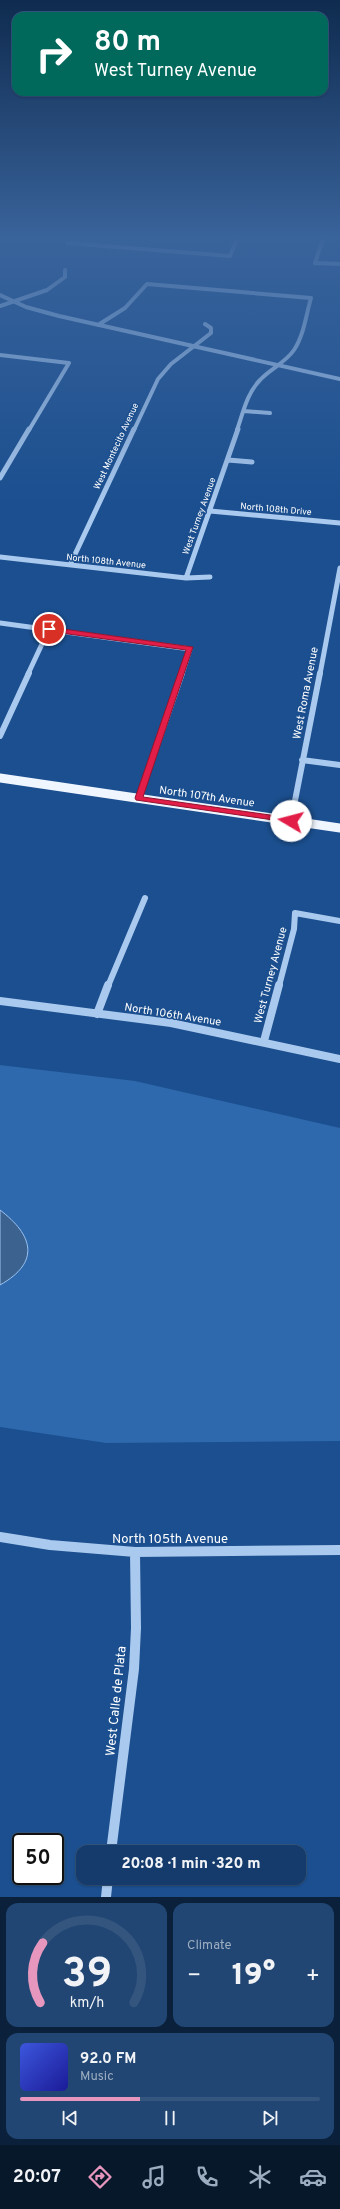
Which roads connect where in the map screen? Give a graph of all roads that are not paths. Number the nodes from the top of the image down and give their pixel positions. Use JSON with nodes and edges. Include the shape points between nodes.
{"nodes":[{"id":1,"x":109,"y":328,"type":"edge"},
{"id":2,"x":210,"y":328,"type":"edge"},
{"id":3,"x":302,"y":328,"type":"edge"},
{"id":4,"x":194,"y":347,"type":"junction"},
{"id":5,"x":0,"y":354,"type":"edge"},
{"id":6,"x":276,"y":366,"type":"junction"},
{"id":7,"x":340,"y":379,"type":"edge"},
{"id":8,"x":244,"y":411,"type":"junction"},
{"id":9,"x":270,"y":413,"type":"dead end"},
{"id":10,"x":228,"y":460,"type":"junction"},
{"id":11,"x":252,"y":462,"type":"dead end"},
{"id":12,"x":0,"y":478,"type":"edge"},
{"id":13,"x":210,"y":511,"type":"junction"},
{"id":14,"x":340,"y":523,"type":"edge"},
{"id":15,"x":0,"y":557,"type":"edge"},
{"id":16,"x":70,"y":565,"type":"junction"},
{"id":17,"x":340,"y":568,"type":"edge"},
{"id":18,"x":210,"y":577,"type":"dead end"},
{"id":19,"x":186,"y":578,"type":"junction"},
{"id":20,"x":0,"y":623,"type":"edge"},
{"id":21,"x":49,"y":629,"type":"junction"},
{"id":22,"x":0,"y":736,"type":"edge"},
{"id":23,"x":302,"y":760,"type":"junction"},
{"id":24,"x":340,"y":765,"type":"edge"},
{"id":25,"x":0,"y":778,"type":"edge"},
{"id":26,"x":139,"y":798,"type":"junction"},
{"id":27,"x":291,"y":821,"type":"junction"},
{"id":28,"x":340,"y":828,"type":"edge"},
{"id":29,"x":145,"y":898,"type":"dead end"},
{"id":30,"x":340,"y":921,"type":"edge"},
{"id":31,"x":0,"y":1001,"type":"edge"},
{"id":32,"x":97,"y":1014,"type":"junction"},
{"id":33,"x":264,"y":1041,"type":"junction"},
{"id":34,"x":340,"y":1059,"type":"edge"},
{"id":35,"x":0,"y":1537,"type":"edge"},
{"id":36,"x":340,"y":1550,"type":"edge"},
{"id":37,"x":135,"y":1552,"type":"junction"},
{"id":38,"x":112,"y":1845,"type":"edge"},
{"id":39,"x":107,"y":1885,"type":"edge"},
{"id":40,"x":106,"y":1897,"type":"edge"}],
"edges":[{"from":1,"to":4,"type":"street"},
{"from":2,"to":4,"type":"street","name":"West Montecito Avenue","via":[[211,333]]},
{"from":3,"to":6,"type":"street","name":"West Turney Avenue","via":[[296,349]]},
{"from":4,"to":6,"type":"street"},
{"from":4,"to":16,"type":"street","name":"West Montecito Avenue","via":[[171,364],[158,379]]},
{"from":5,"to":12,"type":"street","via":[[69,363]]},
{"from":6,"to":7,"type":"street"},
{"from":6,"to":8,"type":"street","name":"West Turney Avenue","via":[[253,387]]},
{"from":8,"to":9,"type":"street"},
{"from":8,"to":10,"type":"street","name":"West Turney Avenue"},
{"from":10,"to":11,"type":"street"},
{"from":10,"to":13,"type":"street","name":"West Turney Avenue"},
{"from":13,"to":14,"type":"street","name":"North 108th Drive"},
{"from":13,"to":19,"type":"street","name":"West Turney Avenue"},
{"from":15,"to":16,"type":"street","name":"North 108th Avenue"},
{"from":16,"to":19,"type":"street","name":"North 108th Avenue"},
{"from":17,"to":23,"type":"street","name":"West Roma Avenue"},
{"from":18,"to":19,"type":"street","name":"North 108th Avenue"},
{"from":20,"to":21,"type":"street"},
{"from":21,"to":22,"type":"street"},
{"from":21,"to":26,"type":"street","via":[[190,648]]},
{"from":23,"to":24,"type":"street"},
{"from":23,"to":27,"type":"street","name":"West Roma Avenue"},
{"from":25,"to":26,"type":"main road","name":"North 107th Avenue"},
{"from":26,"to":27,"type":"main road","name":"North 107th Avenue"},
{"from":27,"to":28,"type":"main road","name":"North 107th Avenue"},
{"from":29,"to":32,"type":"street"},
{"from":30,"to":33,"type":"street","name":"West Turney Avenue","via":[[295,913],[294,930]]},
{"from":31,"to":32,"type":"street","name":"North 106th Avenue"},
{"from":32,"to":33,"type":"street","name":"North 106th Avenue","via":[[170,1023]]},
{"from":33,"to":34,"type":"street","name":"North 106th Avenue"},
{"from":35,"to":37,"type":"street","name":"North 105th Avenue","via":[[50,1545]]},
{"from":36,"to":37,"type":"street","name":"North 105th Avenue"},
{"from":37,"to":38,"type":"street","name":"West Calle de Plata","via":[[134,1669]]},
{"from":39,"to":40,"type":"street"}]}
